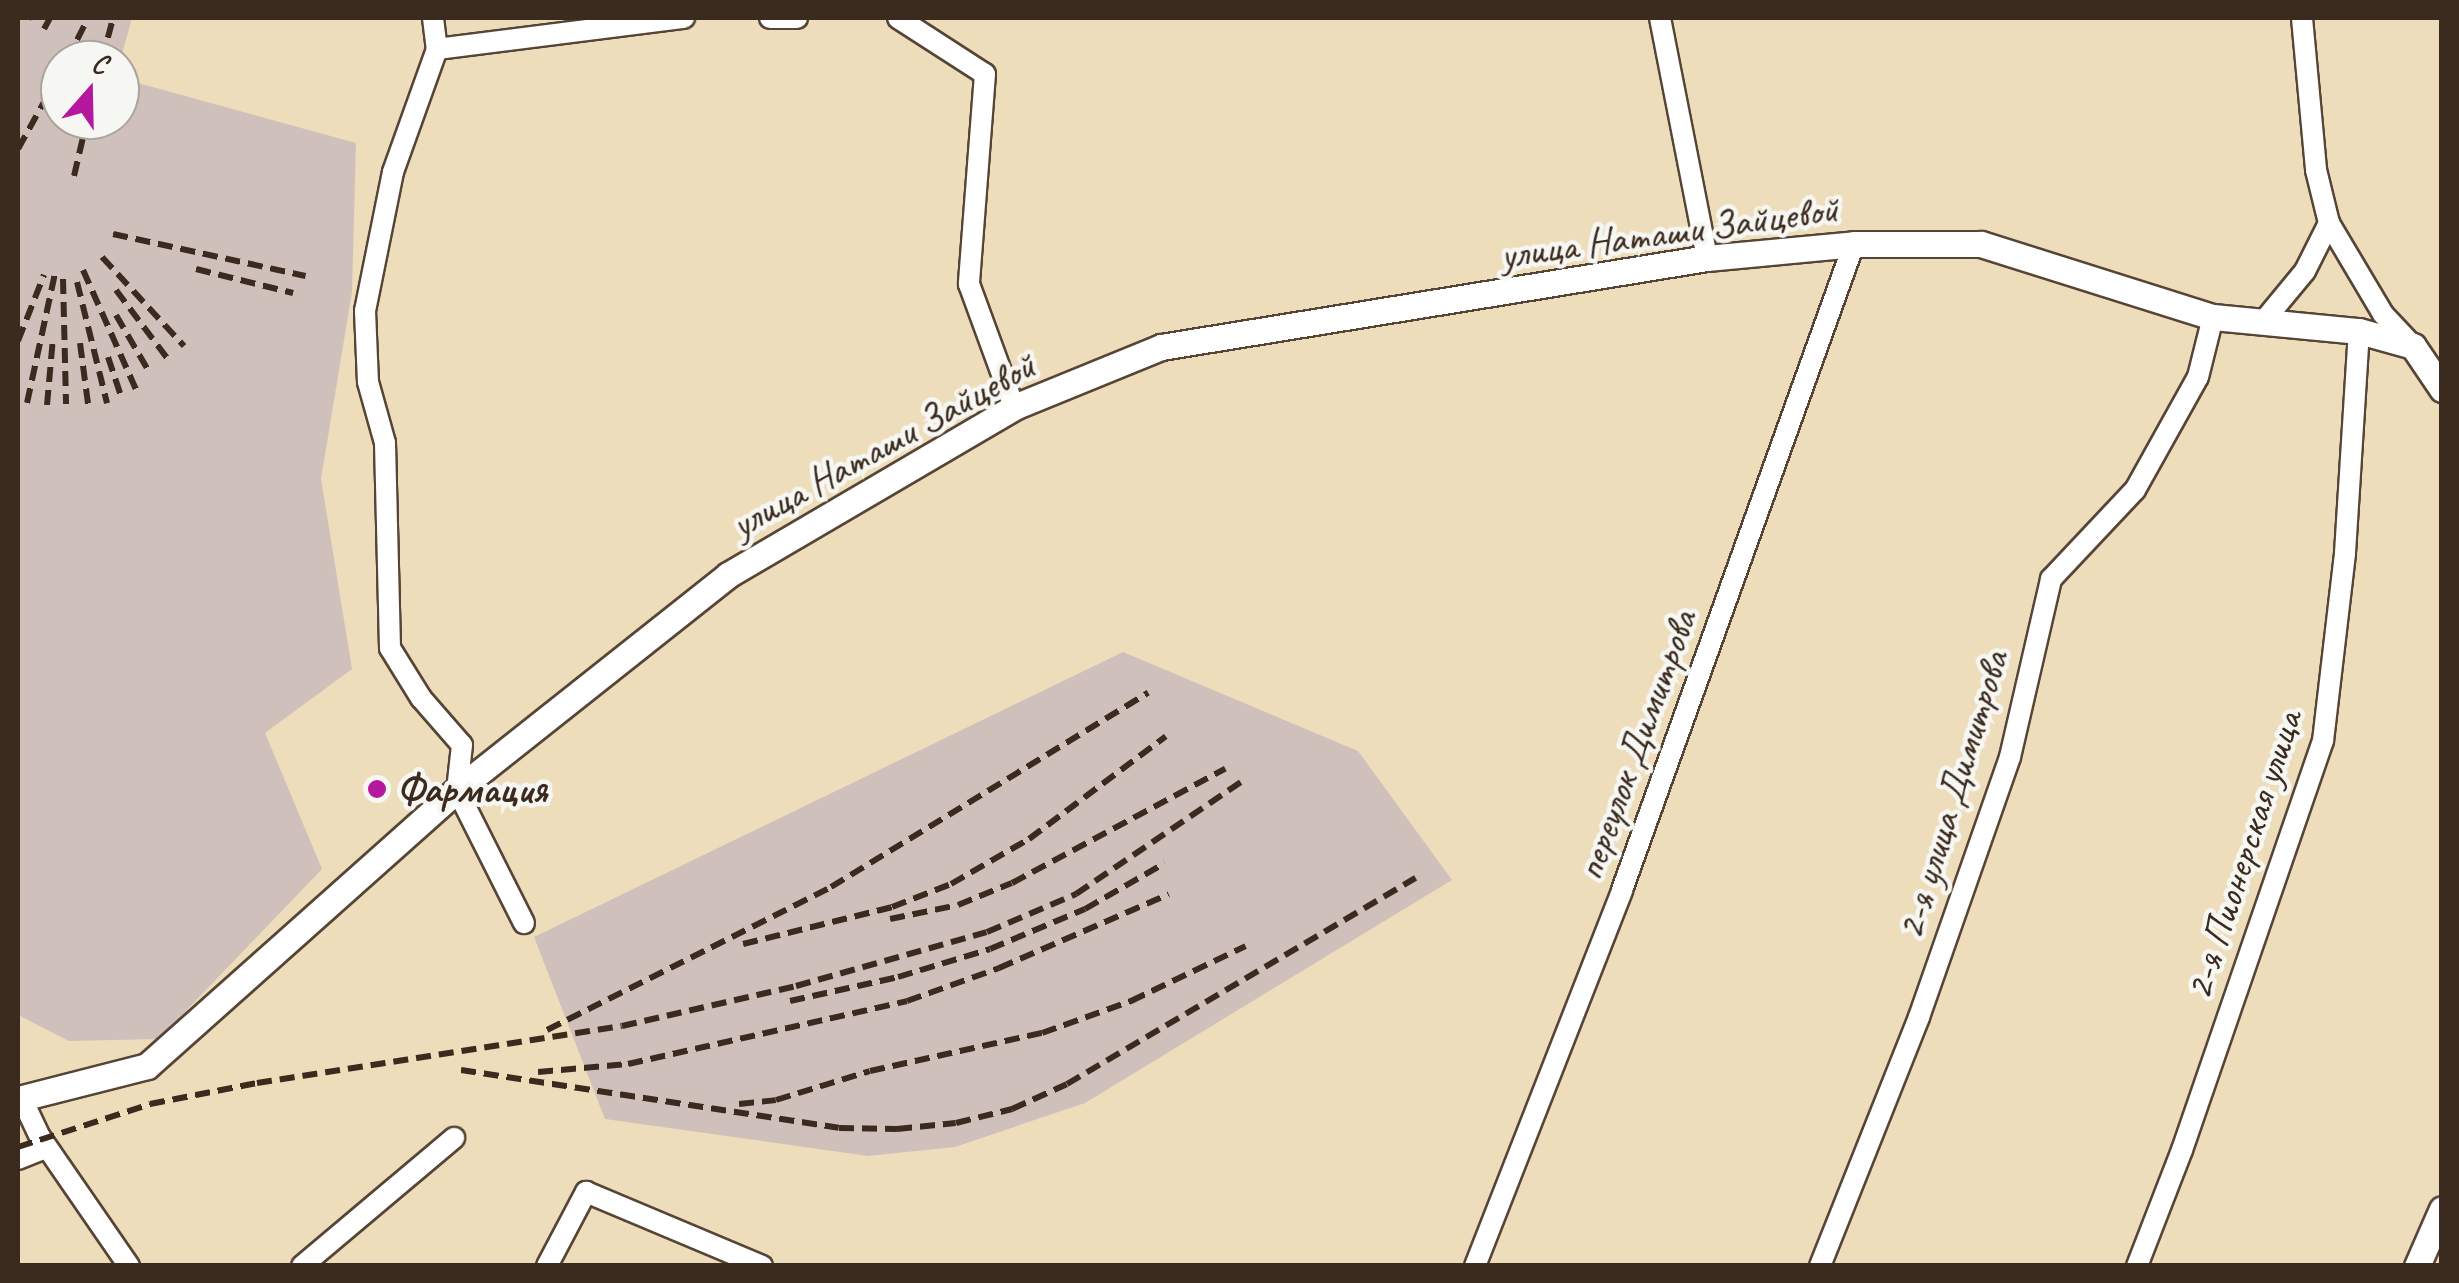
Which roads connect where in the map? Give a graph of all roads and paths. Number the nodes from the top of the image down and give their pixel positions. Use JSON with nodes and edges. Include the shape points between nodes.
{"nodes":[{"id":1,"x":433,"y":18,"type":"edge"},
{"id":2,"x":684,"y":18,"type":"edge"},
{"id":3,"x":770,"y":18,"type":"edge"},
{"id":4,"x":797,"y":18,"type":"edge"},
{"id":5,"x":898,"y":18,"type":"edge"},
{"id":6,"x":1660,"y":18,"type":"edge"},
{"id":7,"x":2302,"y":18,"type":"edge"},
{"id":8,"x":437,"y":49,"type":"junction"},
{"id":9,"x":2329,"y":223,"type":"junction"},
{"id":10,"x":1854,"y":244,"type":"junction"},
{"id":11,"x":1707,"y":258,"type":"junction"},
{"id":12,"x":2213,"y":317,"type":"junction"},
{"id":13,"x":2262,"y":324,"type":"junction"},
{"id":14,"x":2359,"y":331,"type":"junction"},
{"id":15,"x":2413,"y":346,"type":"junction"},
{"id":16,"x":2442,"y":390,"type":"edge"},
{"id":17,"x":1014,"y":407,"type":"junction"},
{"id":18,"x":457,"y":790,"type":"junction"},
{"id":19,"x":524,"y":923,"type":"dead end"},
{"id":20,"x":20,"y":1099,"type":"edge"},
{"id":21,"x":454,"y":1138,"type":"dead end"},
{"id":22,"x":47,"y":1147,"type":"junction"},
{"id":23,"x":18,"y":1159,"type":"edge"},
{"id":24,"x":2442,"y":1210,"type":"edge"},
{"id":25,"x":129,"y":1266,"type":"edge"},
{"id":26,"x":302,"y":1266,"type":"edge"},
{"id":27,"x":547,"y":1266,"type":"edge"},
{"id":28,"x":762,"y":1266,"type":"edge"},
{"id":29,"x":1475,"y":1266,"type":"edge"},
{"id":30,"x":1820,"y":1266,"type":"edge"},
{"id":31,"x":2137,"y":1266,"type":"edge"},
{"id":32,"x":2417,"y":1266,"type":"edge"}],
"edges":[{"from":1,"to":8,"type":"street"},
{"from":2,"to":8,"type":"street"},
{"from":3,"to":4,"type":"street"},
{"from":5,"to":17,"type":"street","via":[[985,74],[969,284]]},
{"from":6,"to":11,"type":"street"},
{"from":7,"to":9,"type":"street","via":[[2316,170]]},
{"from":8,"to":18,"type":"street","via":[[393,172],[365,311],[368,382],[384,443],[390,648],[462,746]]},
{"from":9,"to":13,"type":"street","via":[[2304,272]]},
{"from":9,"to":15,"type":"street","via":[[2383,314]]},
{"from":10,"to":11,"type":"street","name":"улица Наташи Зайцевой"},
{"from":10,"to":12,"type":"street","name":"улица Наташи Зайцевой","via":[[1981,244]]},
{"from":10,"to":29,"type":"street","name":"переулок Димитрова","via":[[1622,890]]},
{"from":11,"to":17,"type":"street","name":"улица Наташи Зайцевой","via":[[1160,347]]},
{"from":12,"to":13,"type":"street","name":"улица Наташи Зайцевой"},
{"from":12,"to":30,"type":"street","name":"2-я улица Димитрова","via":[[2198,378],[2135,490],[2050,579],[2003,775],[1919,1018]]},
{"from":13,"to":14,"type":"street","name":"улица Наташи Зайцевой"},
{"from":14,"to":15,"type":"street","name":"улица Наташи Зайцевой"},
{"from":14,"to":31,"type":"street","name":"2-я Пионерская улица","via":[[2346,553],[2324,741]]},
{"from":15,"to":16,"type":"street"},
{"from":17,"to":18,"type":"street","name":"улица Наташи Зайцевой","via":[[728,574]]},
{"from":18,"to":19,"type":"street"},
{"from":18,"to":20,"type":"street","name":"улица Наташи Зайцевой","via":[[147,1066]]},
{"from":20,"to":22,"type":"street"},
{"from":21,"to":26,"type":"street"},
{"from":22,"to":23,"type":"street"},
{"from":22,"to":25,"type":"street"},
{"from":24,"to":32,"type":"street"},
{"from":27,"to":28,"type":"street","via":[[586,1192]]}]}
